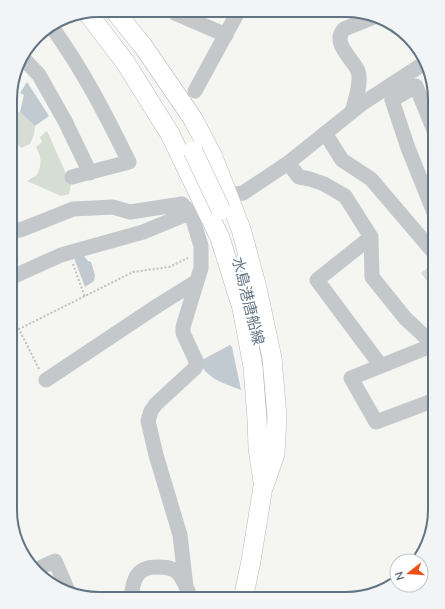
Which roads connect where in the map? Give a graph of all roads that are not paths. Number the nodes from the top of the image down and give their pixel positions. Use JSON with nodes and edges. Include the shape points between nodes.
{"nodes":[{"id":1,"x":104,"y":17,"type":"edge"},
{"id":2,"x":119,"y":17,"type":"edge"},
{"id":3,"x":184,"y":17,"type":"edge"},
{"id":4,"x":235,"y":17,"type":"edge"},
{"id":5,"x":93,"y":18,"type":"edge"},
{"id":6,"x":367,"y":20,"type":"edge"},
{"id":7,"x":54,"y":30,"type":"edge"},
{"id":8,"x":226,"y":35,"type":"junction"},
{"id":9,"x":26,"y":62,"type":"edge"},
{"id":10,"x":421,"y":65,"type":"edge"},
{"id":11,"x":195,"y":91,"type":"dead end"},
{"id":12,"x":428,"y":101,"type":"edge"},
{"id":13,"x":352,"y":112,"type":"junction"},
{"id":14,"x":325,"y":133,"type":"junction"},
{"id":15,"x":288,"y":163,"type":"junction"},
{"id":16,"x":90,"y":173,"type":"junction"},
{"id":17,"x":72,"y":177,"type":"dead end"},
{"id":18,"x":428,"y":198,"type":"edge"},
{"id":19,"x":212,"y":206,"type":"junction"},
{"id":20,"x":17,"y":230,"type":"edge"},
{"id":21,"x":371,"y":237,"type":"junction"},
{"id":22,"x":428,"y":246,"type":"edge"},
{"id":23,"x":17,"y":275,"type":"edge"},
{"id":24,"x":197,"y":281,"type":"junction"},
{"id":25,"x":428,"y":340,"type":"edge"},
{"id":26,"x":428,"y":348,"type":"edge"},
{"id":27,"x":381,"y":366,"type":"junction"},
{"id":28,"x":46,"y":380,"type":"road end"},
{"id":29,"x":428,"y":403,"type":"edge"},
{"id":30,"x":41,"y":568,"type":"edge"},
{"id":31,"x":65,"y":585,"type":"edge"},
{"id":32,"x":132,"y":592,"type":"edge"},
{"id":33,"x":188,"y":592,"type":"edge"},
{"id":34,"x":189,"y":592,"type":"edge"},
{"id":35,"x":244,"y":592,"type":"edge"}],
"edges":[{"from":1,"to":19,"type":"main road","name":"水島港唐船線","bridge":true,"via":[[193,151]]},
{"from":2,"to":19,"type":"main road","via":[[143,46],[193,119],[213,157]]},
{"from":3,"to":8,"type":"street"},
{"from":4,"to":8,"type":"street"},
{"from":5,"to":19,"type":"main road","via":[[125,62]]},
{"from":6,"to":13,"type":"street","via":[[341,32],[343,50],[358,71],[359,79]]},
{"from":7,"to":16,"type":"street","via":[[88,83],[129,162]]},
{"from":8,"to":11,"type":"street"},
{"from":9,"to":16,"type":"street","via":[[39,75]]},
{"from":10,"to":13,"type":"street"},
{"from":12,"to":18,"type":"street","via":[[416,86],[392,100]]},
{"from":13,"to":14,"type":"street"},
{"from":14,"to":15,"type":"street"},
{"from":14,"to":22,"type":"street","via":[[342,160],[372,179]]},
{"from":15,"to":19,"type":"street","via":[[243,193]]},
{"from":15,"to":21,"type":"street","via":[[299,177],[324,184],[346,196]]},
{"from":16,"to":17,"type":"street"},
{"from":19,"to":20,"type":"street","via":[[182,204],[130,212],[113,207],[73,208]]},
{"from":19,"to":23,"type":"street","via":[[143,232],[69,252]]},
{"from":19,"to":24,"type":"street","via":[[198,237],[201,246],[201,268]]},
{"from":19,"to":35,"type":"main road","name":"水島港唐船線","via":[[247,286],[262,361],[267,416],[264,486]]},
{"from":21,"to":25,"type":"street","via":[[372,277],[405,318]]},
{"from":21,"to":27,"type":"street","via":[[317,280]]},
{"from":24,"to":28,"type":"street"},
{"from":24,"to":34,"type":"street","via":[[182,327],[196,363],[195,368],[156,404],[148,421],[180,535]]},
{"from":26,"to":27,"type":"street"},
{"from":27,"to":29,"type":"street","via":[[352,378],[376,422]]},
{"from":30,"to":31,"type":"street","via":[[55,562]]},
{"from":32,"to":33,"type":"street","via":[[137,574],[151,567],[168,567],[176,571]]}]}
